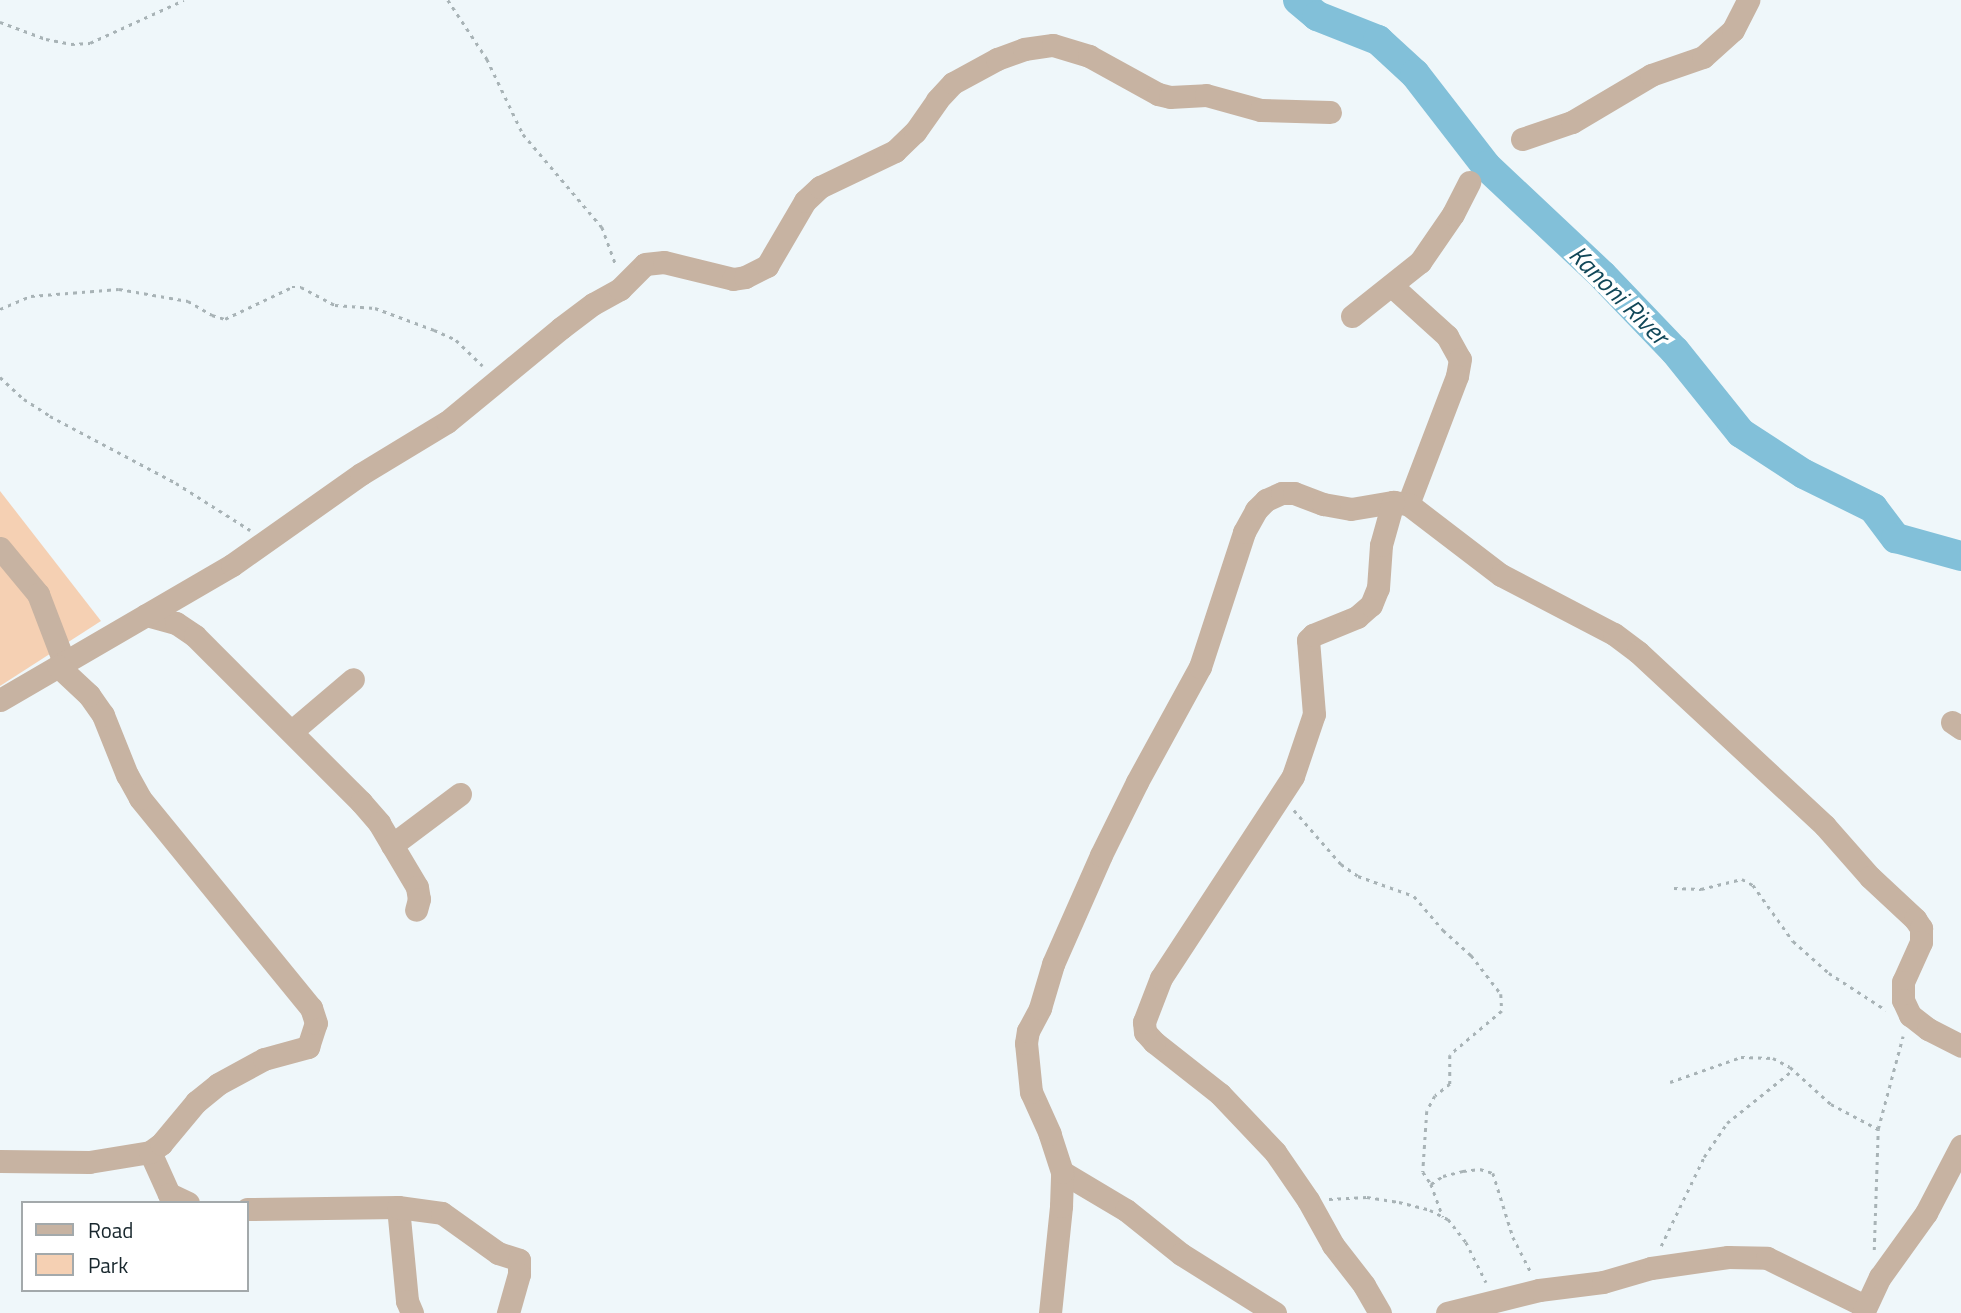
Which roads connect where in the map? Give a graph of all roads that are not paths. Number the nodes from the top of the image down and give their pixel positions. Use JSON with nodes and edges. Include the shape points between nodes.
{"nodes":[{"id":1,"x":1748,"y":0,"type":"edge"},
{"id":2,"x":1330,"y":112,"type":"dead end"},
{"id":3,"x":1522,"y":139,"type":"dead end"},
{"id":4,"x":1469,"y":182,"type":"dead end"},
{"id":5,"x":1393,"y":287,"type":"junction"},
{"id":6,"x":1352,"y":316,"type":"dead end"},
{"id":7,"x":1401,"y":503,"type":"junction"},
{"id":8,"x":0,"y":548,"type":"edge"},
{"id":9,"x":146,"y":615,"type":"junction"},
{"id":10,"x":61,"y":664,"type":"junction"},
{"id":11,"x":353,"y":679,"type":"dead end"},
{"id":12,"x":0,"y":700,"type":"edge"},
{"id":13,"x":292,"y":731,"type":"junction"},
{"id":14,"x":460,"y":794,"type":"dead end"},
{"id":15,"x":392,"y":845,"type":"junction"},
{"id":16,"x":416,"y":910,"type":"dead end"},
{"id":17,"x":1961,"y":1046,"type":"edge"},
{"id":18,"x":1961,"y":1146,"type":"edge"},
{"id":19,"x":150,"y":1152,"type":"junction"},
{"id":20,"x":0,"y":1161,"type":"edge"},
{"id":21,"x":1062,"y":1171,"type":"junction"},
{"id":22,"x":184,"y":1201,"type":"edge"},
{"id":23,"x":398,"y":1208,"type":"junction"},
{"id":24,"x":248,"y":1209,"type":"edge"},
{"id":25,"x":1864,"y":1310,"type":"edge"},
{"id":26,"x":412,"y":1313,"type":"edge"},
{"id":27,"x":508,"y":1313,"type":"edge"},
{"id":28,"x":1050,"y":1313,"type":"edge"},
{"id":29,"x":1275,"y":1313,"type":"edge"},
{"id":30,"x":1380,"y":1313,"type":"edge"},
{"id":31,"x":1447,"y":1313,"type":"edge"}],
"edges":[{"from":1,"to":3,"type":"street","via":[[1733,30],[1703,57],[1651,75],[1572,122]]},
{"from":2,"to":9,"type":"street","via":[[1261,110],[1206,95],[1170,97],[1070,48],[1053,45],[1024,49],[978,68],[953,83],[895,151],[820,187],[805,201],[767,266],[733,279],[653,262],[638,269],[620,289],[593,304],[447,422],[361,474],[268,542]]},
{"from":4,"to":5,"type":"street","via":[[1420,262]]},
{"from":5,"to":6,"type":"street"},
{"from":5,"to":7,"type":"street","via":[[1447,336],[1460,359],[1457,376]]},
{"from":7,"to":17,"type":"street","via":[[1501,575],[1614,634],[1638,652],[1825,825],[1921,928],[1921,942],[1903,982],[1909,1018]]},
{"from":7,"to":21,"type":"street","via":[[1351,509],[1282,493],[1256,510],[1244,532],[1200,667],[1101,855],[1028,1031],[1031,1092]]},
{"from":7,"to":30,"type":"street","via":[[1381,545],[1378,588],[1371,606],[1308,640],[1314,714],[1303,754],[1161,978],[1144,1022],[1148,1037],[1220,1094],[1275,1152]]},
{"from":8,"to":10,"type":"street","via":[[38,594]]},
{"from":9,"to":10,"type":"street"},
{"from":9,"to":13,"type":"street","via":[[176,623],[195,636]]},
{"from":10,"to":12,"type":"street"},
{"from":10,"to":19,"type":"street","via":[[103,715],[141,798],[311,1008],[316,1023],[307,1047],[264,1059],[226,1078],[196,1102]]},
{"from":11,"to":13,"type":"street"},
{"from":13,"to":15,"type":"street","via":[[361,802]]},
{"from":14,"to":15,"type":"street"},
{"from":15,"to":16,"type":"street","via":[[417,887]]},
{"from":18,"to":25,"type":"street","via":[[1926,1213],[1880,1277]]},
{"from":19,"to":20,"type":"street","via":[[89,1162]]},
{"from":19,"to":22,"type":"street","via":[[169,1194]]},
{"from":21,"to":28,"type":"street"},
{"from":21,"to":29,"type":"street"},
{"from":23,"to":24,"type":"street"},
{"from":23,"to":26,"type":"street"},
{"from":23,"to":27,"type":"street","via":[[442,1213],[498,1253],[519,1260]]},
{"from":25,"to":31,"type":"street","via":[[1767,1258],[1728,1257],[1539,1290]]}]}
